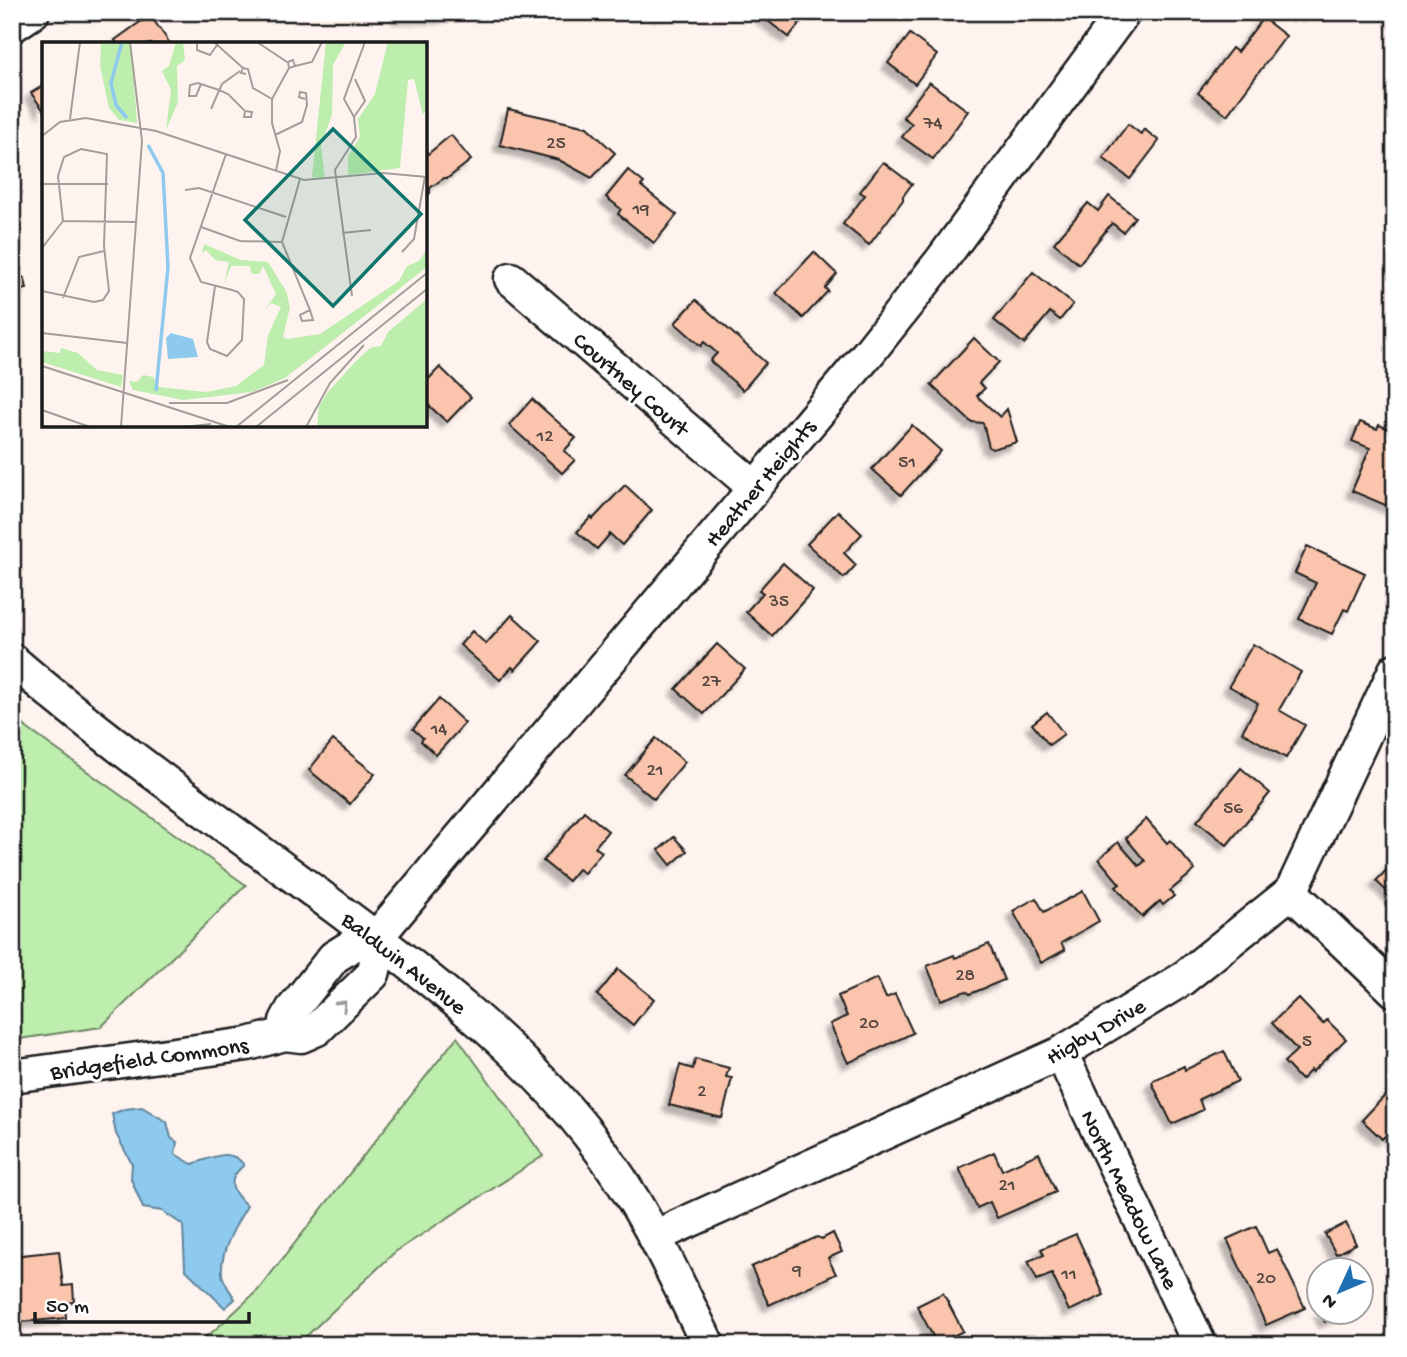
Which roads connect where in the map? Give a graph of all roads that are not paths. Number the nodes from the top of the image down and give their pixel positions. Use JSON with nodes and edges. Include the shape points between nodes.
{"nodes":[{"id":1,"x":33,"y":12,"type":"edge"},
{"id":2,"x":1124,"y":12,"type":"edge"},
{"id":3,"x":12,"y":26,"type":"edge"},
{"id":4,"x":511,"y":279,"type":"dead end"},
{"id":5,"x":754,"y":487,"type":"junction"},
{"id":6,"x":12,"y":660,"type":"edge"},
{"id":7,"x":1395,"y":670,"type":"edge"},
{"id":8,"x":1291,"y":892,"type":"junction"},
{"id":9,"x":376,"y":938,"type":"junction"},
{"id":10,"x":1395,"y":991,"type":"edge"},
{"id":11,"x":1061,"y":1052,"type":"junction"},
{"id":12,"x":12,"y":1076,"type":"edge"},
{"id":13,"x":656,"y":1236,"type":"junction"},
{"id":14,"x":708,"y":1345,"type":"edge"},
{"id":15,"x":1200,"y":1345,"type":"edge"}],
"edges":[{"from":1,"to":3,"type":"street"},
{"from":2,"to":5,"type":"street","name":"Heather Heights","via":[[941,261]]},
{"from":4,"to":5,"type":"street","name":"Courtney Court"},
{"from":5,"to":9,"type":"street","name":"Heather Heights"},
{"from":6,"to":9,"type":"street","name":"Baldwin Avenue"},
{"from":7,"to":8,"type":"street","name":"Higby Drive"},
{"from":8,"to":10,"type":"street"},
{"from":8,"to":11,"type":"street","name":"Higby Drive","via":[[1181,980]]},
{"from":9,"to":12,"type":"street","name":"Bridgefield Commons","via":[[334,957],[292,1010],[285,1034],[248,1044]]},
{"from":9,"to":13,"type":"street","name":"Baldwin Avenue","via":[[537,1076],[587,1132]]},
{"from":11,"to":13,"type":"street","name":"Higby Drive"},
{"from":11,"to":15,"type":"street","name":"North Meadow Lane"},
{"from":13,"to":14,"type":"street","name":"Baldwin Avenue"}]}
